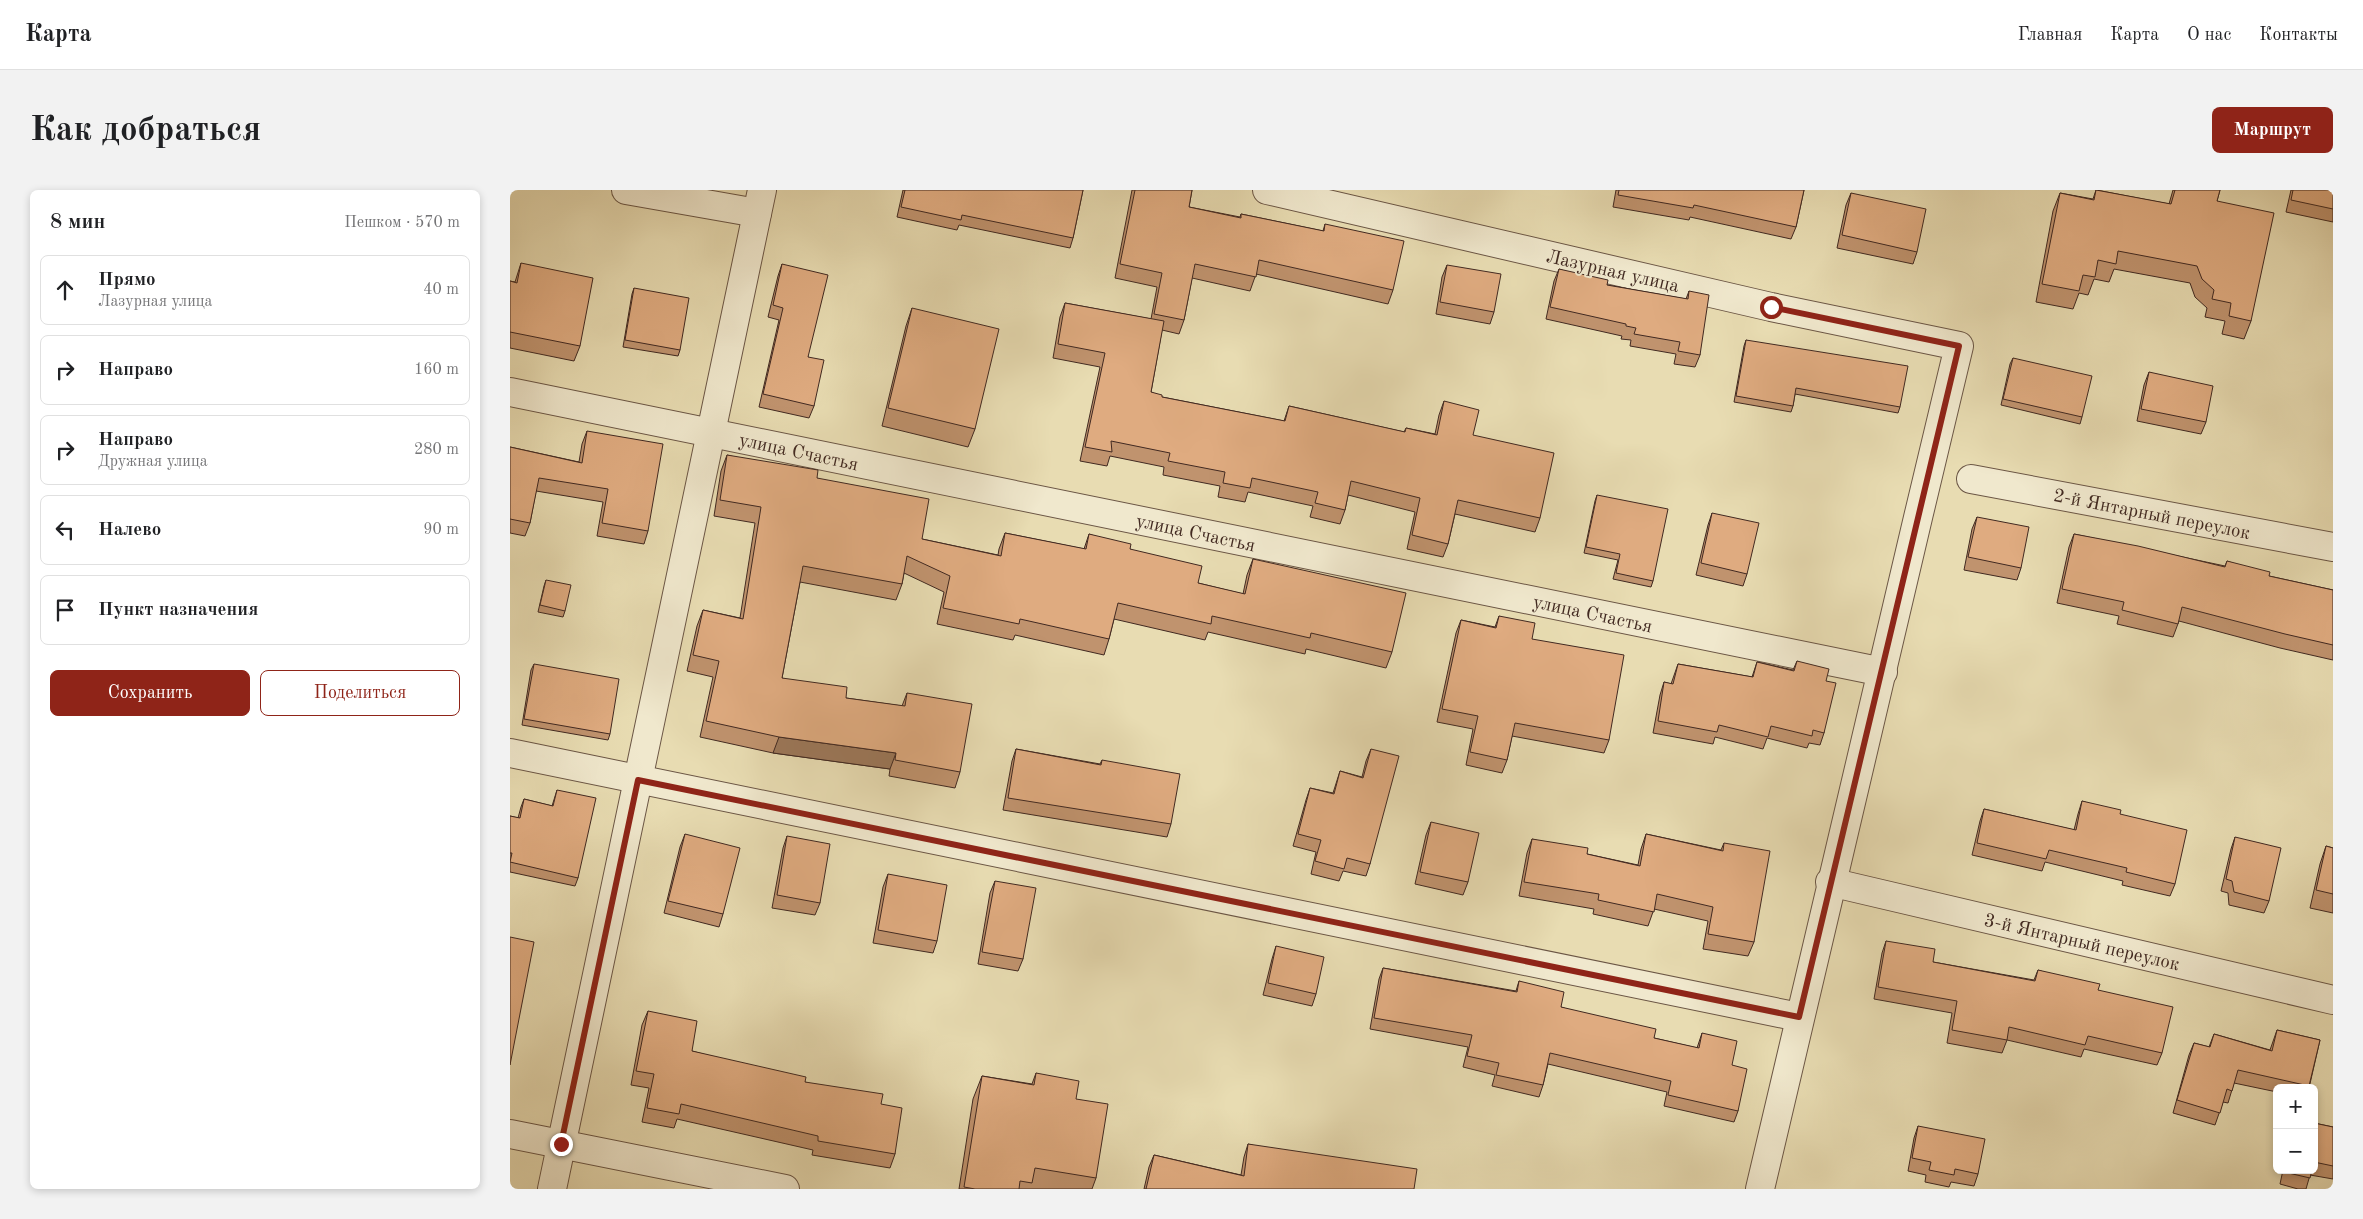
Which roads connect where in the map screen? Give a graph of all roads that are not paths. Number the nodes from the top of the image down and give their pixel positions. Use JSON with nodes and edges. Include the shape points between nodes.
{"nodes":[{"id":1,"x":626,"y":190,"type":"edge"},
{"id":2,"x":1267,"y":190,"type":"edge"},
{"id":3,"x":760,"y":202,"type":"edge"},
{"id":4,"x":510,"y":392,"type":"edge"},
{"id":5,"x":711,"y":433,"type":"junction"},
{"id":6,"x":1971,"y":479,"type":"dead end"},
{"id":7,"x":2333,"y":547,"type":"edge"},
{"id":8,"x":1883,"y":672,"type":"junction"},
{"id":9,"x":510,"y":753,"type":"edge"},
{"id":10,"x":638,"y":780,"type":"junction"},
{"id":11,"x":1830,"y":882,"type":"junction"},
{"id":12,"x":2333,"y":1000,"type":"edge"},
{"id":13,"x":1799,"y":1017,"type":"junction"},
{"id":14,"x":510,"y":1134,"type":"edge"},
{"id":15,"x":561,"y":1144,"type":"junction"},
{"id":16,"x":552,"y":1189,"type":"edge"},
{"id":17,"x":785,"y":1189,"type":"edge"},
{"id":18,"x":1760,"y":1189,"type":"edge"}],
"edges":[{"from":1,"to":3,"type":"street"},
{"from":2,"to":8,"type":"street","name":"Лазурная улица","via":[[1771,307],[1959,346]]},
{"from":3,"to":5,"type":"street"},
{"from":4,"to":5,"type":"street","name":"улица Счастья"},
{"from":5,"to":8,"type":"street","name":"улица Счастья"},
{"from":5,"to":10,"type":"street"},
{"from":6,"to":7,"type":"street","name":"2-й Янтарный переулок"},
{"from":8,"to":11,"type":"street"},
{"from":9,"to":10,"type":"street"},
{"from":10,"to":13,"type":"street"},
{"from":10,"to":15,"type":"street"},
{"from":11,"to":12,"type":"street","name":"3-й Янтарный переулок"},
{"from":11,"to":13,"type":"street"},
{"from":13,"to":18,"type":"street"},
{"from":14,"to":15,"type":"street"},
{"from":15,"to":16,"type":"street"},
{"from":15,"to":17,"type":"street"}]}
